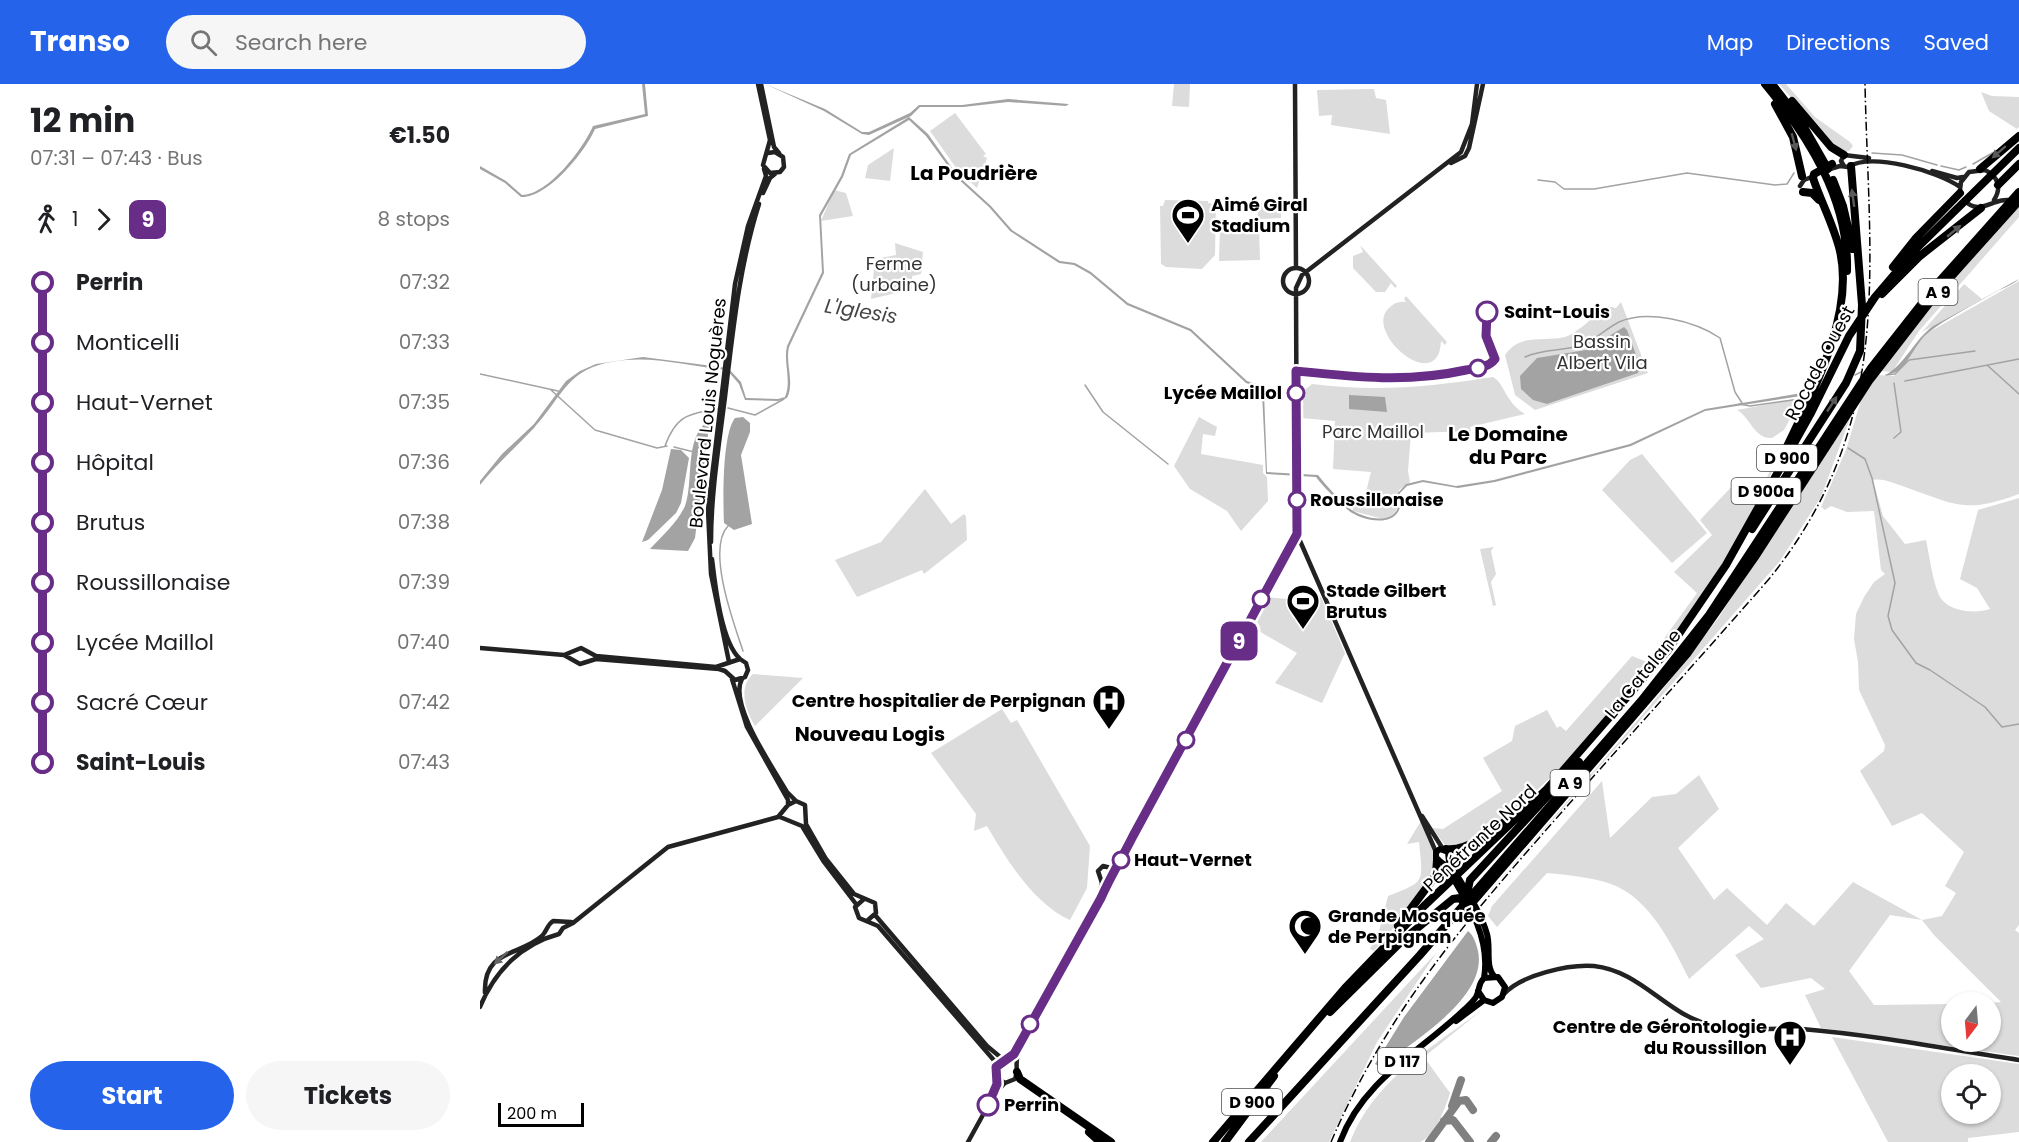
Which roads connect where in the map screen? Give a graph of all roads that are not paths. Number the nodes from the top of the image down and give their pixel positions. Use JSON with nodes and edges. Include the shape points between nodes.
{"nodes":[{"id":1,"x":759,"y":84,"type":"edge"},
{"id":2,"x":1295,"y":84,"type":"edge"},
{"id":3,"x":1477,"y":84,"type":"edge"},
{"id":4,"x":1483,"y":84,"type":"edge"},
{"id":5,"x":1759,"y":84,"type":"edge"},
{"id":6,"x":1765,"y":84,"type":"edge"},
{"id":7,"x":1774,"y":84,"type":"edge"},
{"id":8,"x":763,"y":94,"type":"junction"},
{"id":9,"x":1473,"y":110,"type":"junction"},
{"id":10,"x":1475,"y":117,"type":"junction"},
{"id":11,"x":1468,"y":134,"type":"junction"},
{"id":12,"x":2019,"y":136,"type":"edge"},
{"id":13,"x":2019,"y":148,"type":"edge"},
{"id":14,"x":768,"y":153,"type":"junction"},
{"id":15,"x":779,"y":153,"type":"junction"},
{"id":16,"x":2019,"y":153,"type":"edge"},
{"id":17,"x":1846,"y":156,"type":"junction"},
{"id":18,"x":1461,"y":159,"type":"junction"},
{"id":19,"x":2019,"y":164,"type":"edge"},
{"id":20,"x":1850,"y":165,"type":"junction"},
{"id":21,"x":1826,"y":167,"type":"junction"},
{"id":22,"x":765,"y":169,"type":"junction"},
{"id":23,"x":1980,"y":169,"type":"junction"},
{"id":24,"x":1438,"y":171,"type":"junction"},
{"id":25,"x":1998,"y":171,"type":"junction"},
{"id":26,"x":776,"y":174,"type":"junction"},
{"id":27,"x":1807,"y":177,"type":"junction"},
{"id":28,"x":1963,"y":177,"type":"junction"},
{"id":29,"x":1998,"y":188,"type":"junction"},
{"id":30,"x":1801,"y":189,"type":"joint"},
{"id":31,"x":1960,"y":190,"type":"junction"},
{"id":32,"x":2019,"y":192,"type":"edge"},
{"id":33,"x":1995,"y":200,"type":"junction"},
{"id":34,"x":2019,"y":201,"type":"edge"},
{"id":35,"x":2009,"y":207,"type":"junction"},
{"id":36,"x":1980,"y":208,"type":"junction"},
{"id":37,"x":1824,"y":209,"type":"junction"},
{"id":38,"x":1296,"y":268,"type":"junction"},
{"id":39,"x":1306,"y":273,"type":"junction"},
{"id":40,"x":1296,"y":293,"type":"junction"},
{"id":41,"x":1875,"y":298,"type":"junction"},
{"id":42,"x":1860,"y":320,"type":"junction"},
{"id":43,"x":727,"y":365,"type":"junction"},
{"id":44,"x":726,"y":372,"type":"junction"},
{"id":45,"x":1816,"y":384,"type":"junction"},
{"id":46,"x":1297,"y":534,"type":"junction"},
{"id":47,"x":1744,"y":542,"type":"junction"},
{"id":48,"x":1708,"y":594,"type":"junction"},
{"id":49,"x":480,"y":648,"type":"edge"},
{"id":50,"x":575,"y":652,"type":"junction"},
{"id":51,"x":564,"y":655,"type":"junction"},
{"id":52,"x":588,"y":657,"type":"junction"},
{"id":53,"x":574,"y":659,"type":"junction"},
{"id":54,"x":740,"y":659,"type":"junction"},
{"id":55,"x":729,"y":663,"type":"junction"},
{"id":56,"x":727,"y":672,"type":"junction"},
{"id":57,"x":732,"y":679,"type":"junction"},
{"id":58,"x":742,"y":679,"type":"junction"},
{"id":59,"x":1591,"y":748,"type":"junction"},
{"id":60,"x":1572,"y":763,"type":"junction"},
{"id":61,"x":796,"y":801,"type":"junction"},
{"id":62,"x":1416,"y":806,"type":"junction"},
{"id":63,"x":787,"y":808,"type":"junction"},
{"id":64,"x":778,"y":817,"type":"junction"},
{"id":65,"x":806,"y":818,"type":"junction"},
{"id":66,"x":788,"y":819,"type":"junction"},
{"id":67,"x":796,"y":823,"type":"junction"},
{"id":68,"x":1444,"y":849,"type":"junction"},
{"id":69,"x":1437,"y":856,"type":"junction"},
{"id":70,"x":1112,"y":870,"type":"junction"},
{"id":71,"x":1453,"y":873,"type":"junction"},
{"id":72,"x":1101,"y":880,"type":"junction"},
{"id":73,"x":1107,"y":882,"type":"junction"},
{"id":74,"x":1466,"y":896,"type":"junction"},
{"id":75,"x":864,"y":899,"type":"junction"},
{"id":76,"x":856,"y":904,"type":"junction"},
{"id":77,"x":1095,"y":908,"type":"junction"},
{"id":78,"x":1472,"y":908,"type":"joint"},
{"id":79,"x":875,"y":915,"type":"junction"},
{"id":80,"x":1477,"y":917,"type":"junction"},
{"id":81,"x":868,"y":920,"type":"junction"},
{"id":82,"x":562,"y":925,"type":"junction"},
{"id":83,"x":547,"y":928,"type":"junction"},
{"id":84,"x":551,"y":935,"type":"junction"},
{"id":85,"x":489,"y":971,"type":"junction"},
{"id":86,"x":496,"y":976,"type":"junction"},
{"id":87,"x":1494,"y":976,"type":"junction"},
{"id":88,"x":1484,"y":978,"type":"junction"},
{"id":89,"x":1504,"y":983,"type":"junction"},
{"id":90,"x":1513,"y":986,"type":"junction"},
{"id":91,"x":1051,"y":987,"type":"junction"},
{"id":92,"x":1345,"y":988,"type":"junction"},
{"id":93,"x":1478,"y":991,"type":"junction"},
{"id":94,"x":1504,"y":994,"type":"junction"},
{"id":95,"x":483,"y":998,"type":"edge"},
{"id":96,"x":1484,"y":1000,"type":"junction"},
{"id":97,"x":480,"y":1007,"type":"edge"},
{"id":98,"x":1310,"y":1032,"type":"junction"},
{"id":99,"x":2019,"y":1060,"type":"edge"},
{"id":100,"x":1006,"y":1061,"type":"junction"},
{"id":101,"x":1286,"y":1061,"type":"junction"},
{"id":102,"x":998,"y":1065,"type":"junction"},
{"id":103,"x":1016,"y":1069,"type":"junction"},
{"id":104,"x":997,"y":1078,"type":"junction"},
{"id":105,"x":1009,"y":1082,"type":"junction"},
{"id":106,"x":995,"y":1093,"type":"junction"},
{"id":107,"x":1090,"y":1130,"type":"junction"},
{"id":108,"x":968,"y":1142,"type":"edge"},
{"id":109,"x":1103,"y":1142,"type":"edge"},
{"id":110,"x":1111,"y":1142,"type":"edge"},
{"id":111,"x":1211,"y":1142,"type":"edge"},
{"id":112,"x":1218,"y":1142,"type":"edge"},
{"id":113,"x":1225,"y":1142,"type":"edge"},
{"id":114,"x":1249,"y":1142,"type":"edge"},
{"id":115,"x":1255,"y":1142,"type":"edge"},
{"id":116,"x":1341,"y":1142,"type":"edge"}],
"edges":[{"from":1,"to":8,"type":"main road"},
{"from":2,"to":38,"type":"main road"},
{"from":3,"to":9,"type":"main road"},
{"from":4,"to":10,"type":"main road"},
{"from":5,"to":27,"type":"highway","one_way":true,"via":[[1787,123]]},
{"from":6,"to":21,"type":"highway","number":"D 900a"},
{"from":7,"to":17,"type":"highway","via":[[1831,147]]},
{"from":7,"to":21,"type":"highway","number":"D 900a"},
{"from":8,"to":14,"type":"main road","via":[[770,140]]},
{"from":8,"to":15,"type":"main road","via":[[774,147]]},
{"from":9,"to":10,"type":"main road"},
{"from":9,"to":11,"type":"main road"},
{"from":10,"to":18,"type":"main road","via":[[1469,148]]},
{"from":11,"to":18,"type":"main road"},
{"from":11,"to":24,"type":"main road","via":[[1461,152]]},
{"from":12,"to":23,"type":"highway","one_way":true},
{"from":13,"to":25,"type":"highway","name":"Rocade Ouest","number":"D 900"},
{"from":14,"to":15,"type":"main road"},
{"from":14,"to":22,"type":"main road","via":[[763,160]]},
{"from":15,"to":26,"type":"main road","via":[[785,164]]},
{"from":16,"to":25,"type":"highway","name":"Rocade Ouest","number":"D 900"},
{"from":17,"to":20,"type":"main road"},
{"from":17,"to":20,"type":"main road"},
{"from":17,"to":21,"type":"main road"},
{"from":17,"to":28,"type":"main road","via":[[1906,163]]},
{"from":18,"to":24,"type":"main road"},
{"from":19,"to":29,"type":"highway"},
{"from":20,"to":27,"type":"main road"},
{"from":20,"to":31,"type":"main road","via":[[1866,161],[1902,165],[1942,178]]},
{"from":42,"to":20,"type":"highway","one_way":true},
{"from":21,"to":27,"type":"highway"},
{"from":21,"to":42,"type":"highway","number":"D 900a","via":[[1848,223]]},
{"from":21,"to":45,"type":"highway","number":"D 900a","via":[[1843,225],[1846,284],[1841,313]]},
{"from":22,"to":26,"type":"main road"},
{"from":22,"to":43,"type":"main road","name":"Boulevard Louis Noguères","via":[[740,260]]},
{"from":23,"to":28,"type":"main road"},
{"from":23,"to":29,"type":"main road","via":[[1994,176]]},
{"from":24,"to":39,"type":"main road"},
{"from":25,"to":41,"type":"highway","name":"Rocade Ouest","number":"D 900"},
{"from":26,"to":43,"type":"main road","name":"Boulevard Louis Noguères","via":[[763,192],[743,261]]},
{"from":27,"to":30,"type":"main road"},
{"from":27,"to":37,"type":"highway"},
{"from":28,"to":31,"type":"main road"},
{"from":29,"to":33,"type":"main road"},
{"from":29,"to":34,"type":"main road"},
{"from":30,"to":37,"type":"highway","via":[[1815,195]]},
{"from":31,"to":36,"type":"main road","via":[[1968,204]]},
{"from":31,"to":41,"type":"highway","number":"D 900","via":[[1916,238]]},
{"from":32,"to":35,"type":"highway","name":"La Catalane","number":"A 9"},
{"from":33,"to":34,"type":"main road"},
{"from":33,"to":36,"type":"main road"},
{"from":34,"to":35,"type":"highway","name":"La Catalane","number":"A 9"},
{"from":35,"to":114,"type":"highway","name":"La Catalane","number":"A 9","via":[[1937,284],[1872,368],[1749,557],[1648,693],[1420,955]]},
{"from":35,"to":115,"type":"highway","name":"La Catalane","number":"A 9","via":[[1869,381],[1720,609],[1659,688],[1424,958]]},
{"from":41,"to":36,"type":"highway","number":"D 900","one_way":true},
{"from":37,"to":45,"type":"highway","via":[[1840,250],[1843,283],[1840,312]]},
{"from":38,"to":39,"type":"main road"},
{"from":38,"to":40,"type":"main road","via":[[1287,271],[1283,280],[1287,290]]},
{"from":39,"to":40,"type":"main road"},
{"from":39,"to":40,"type":"main road","via":[[1307,286]]},
{"from":40,"to":46,"type":"main road"},
{"from":41,"to":42,"type":"highway","name":"Rocade Ouest","number":"D 900"},
{"from":42,"to":47,"type":"highway","name":"Rocade Ouest","number":"D 900"},
{"from":47,"to":42,"type":"highway","number":"D 900a","one_way":true,"via":[[1852,372],[1862,342]]},
{"from":42,"to":48,"type":"highway","name":"Rocade Ouest","number":"D 900"},
{"from":43,"to":44,"type":"main road","name":"Boulevard Louis Noguères"},
{"from":44,"to":54,"type":"main road","name":"Boulevard Louis Noguères","via":[[712,502],[711,550],[723,620],[732,649]]},
{"from":44,"to":55,"type":"main road","name":"Boulevard Louis Noguères","via":[[708,530],[713,590]]},
{"from":45,"to":48,"type":"highway","number":"D 900a","via":[[1764,495]]},
{"from":46,"to":62,"type":"main road"},
{"from":46,"to":70,"type":"main road"},
{"from":47,"to":59,"type":"highway","name":"Pénétrante Nord","number":"D 900","via":[[1672,651]]},
{"from":48,"to":60,"type":"highway","name":"Pénétrante Nord","number":"D 900","via":[[1668,650]]},
{"from":49,"to":51,"type":"main road"},
{"from":50,"to":51,"type":"main road"},
{"from":50,"to":52,"type":"main road","via":[[581,648]]},
{"from":50,"to":53,"type":"main road"},
{"from":51,"to":53,"type":"main road"},
{"from":52,"to":53,"type":"main road","via":[[580,664]]},
{"from":52,"to":55,"type":"main road","via":[[716,667]]},
{"from":52,"to":56,"type":"main road"},
{"from":54,"to":55,"type":"main road"},
{"from":54,"to":58,"type":"main road","via":[[748,667]]},
{"from":55,"to":56,"type":"main road"},
{"from":56,"to":57,"type":"main road"},
{"from":57,"to":58,"type":"main road"},
{"from":57,"to":63,"type":"main road","via":[[744,722],[788,800]]},
{"from":58,"to":61,"type":"main road","via":[[740,692],[747,720],[787,792]]},
{"from":59,"to":74,"type":"highway","via":[[1470,880]]},
{"from":59,"to":98,"type":"highway","name":"Pénétrante Nord","number":"D 900","via":[[1394,941]]},
{"from":60,"to":68,"type":"highway","via":[[1504,822],[1467,844]]},
{"from":60,"to":92,"type":"highway","name":"Pénétrante Nord","number":"D 900"},
{"from":61,"to":63,"type":"main road"},
{"from":61,"to":65,"type":"main road","via":[[805,805]]},
{"from":62,"to":68,"type":"main road"},
{"from":62,"to":69,"type":"main road"},
{"from":63,"to":64,"type":"main road"},
{"from":63,"to":66,"type":"main road"},
{"from":64,"to":66,"type":"main road"},
{"from":64,"to":82,"type":"main road","via":[[668,847],[578,919]]},
{"from":65,"to":67,"type":"main road"},
{"from":65,"to":75,"type":"main road","via":[[807,827],[831,866],[851,891]]},
{"from":66,"to":67,"type":"main road"},
{"from":67,"to":76,"type":"main road","via":[[802,826]]},
{"from":68,"to":69,"type":"main road"},
{"from":68,"to":71,"type":"main road"},
{"from":69,"to":71,"type":"main road"},
{"from":69,"to":92,"type":"highway","via":[[1436,874],[1393,933]]},
{"from":70,"to":72,"type":"main road","via":[[1106,866],[1099,869]]},
{"from":70,"to":73,"type":"main road","via":[[1112,878]]},
{"from":71,"to":74,"type":"main road"},
{"from":72,"to":73,"type":"main road"},
{"from":72,"to":77,"type":"main road"},
{"from":73,"to":77,"type":"main road"},
{"from":74,"to":78,"type":"highway"},
{"from":74,"to":98,"type":"highway","via":[[1453,899],[1404,939]]},
{"from":75,"to":76,"type":"main road"},
{"from":75,"to":79,"type":"main road","via":[[874,903]]},
{"from":76,"to":81,"type":"main road","via":[[856,914]]},
{"from":77,"to":91,"type":"main road"},
{"from":78,"to":80,"type":"main road"},
{"from":79,"to":81,"type":"main road"},
{"from":79,"to":100,"type":"main road","via":[[971,1029]]},
{"from":80,"to":87,"type":"main road","via":[[1487,936],[1490,971]]},
{"from":80,"to":88,"type":"main road","via":[[1484,948]]},
{"from":81,"to":102,"type":"main road"},
{"from":82,"to":83,"type":"main road","via":[[553,921]]},
{"from":82,"to":84,"type":"main road","via":[[559,934]]},
{"from":83,"to":84,"type":"main road"},
{"from":83,"to":85,"type":"main road","one_way":true,"via":[[541,937],[505,953]]},
{"from":84,"to":86,"type":"main road","via":[[522,951]]},
{"from":85,"to":86,"type":"main road"},
{"from":85,"to":95,"type":"main road"},
{"from":86,"to":95,"type":"main road"},
{"from":87,"to":88,"type":"main road"},
{"from":87,"to":89,"type":"main road"},
{"from":88,"to":93,"type":"main road"},
{"from":89,"to":90,"type":"main road"},
{"from":89,"to":94,"type":"main road"},
{"from":90,"to":94,"type":"main road"},
{"from":90,"to":99,"type":"main road","via":[[1561,969],[1593,966],[1626,975],[1679,1011],[1708,1025],[1829,1032]]},
{"from":91,"to":100,"type":"main road","via":[[1014,1054]]},
{"from":91,"to":103,"type":"main road","via":[[1015,1058]]},
{"from":92,"to":111,"type":"highway","name":"Pénétrante Nord","number":"D 900"},
{"from":93,"to":96,"type":"main road"},
{"from":93,"to":116,"type":"main road","number":"D 117","via":[[1442,1029],[1376,1083],[1356,1109]]},
{"from":94,"to":96,"type":"main road","via":[[1496,1002]]},
{"from":95,"to":97,"type":"main road"},
{"from":96,"to":116,"type":"main road","number":"D 117","via":[[1375,1087]]},
{"from":98,"to":101,"type":"highway","name":"Pénétrante Nord","number":"D 900"},
{"from":100,"to":102,"type":"main road"},
{"from":100,"to":103,"type":"main road"},
{"from":101,"to":112,"type":"highway","name":"Pénétrante Nord","number":"D 900"},
{"from":101,"to":113,"type":"highway"},
{"from":102,"to":104,"type":"main road"},
{"from":103,"to":105,"type":"main road"},
{"from":103,"to":107,"type":"highway","via":[[1020,1078]]},
{"from":104,"to":105,"type":"main road"},
{"from":104,"to":106,"type":"main road"},
{"from":105,"to":106,"type":"main road"},
{"from":105,"to":107,"type":"highway","via":[[1020,1083]]},
{"from":106,"to":108,"type":"main road"},
{"from":107,"to":109,"type":"highway"},
{"from":107,"to":110,"type":"highway"}]}
